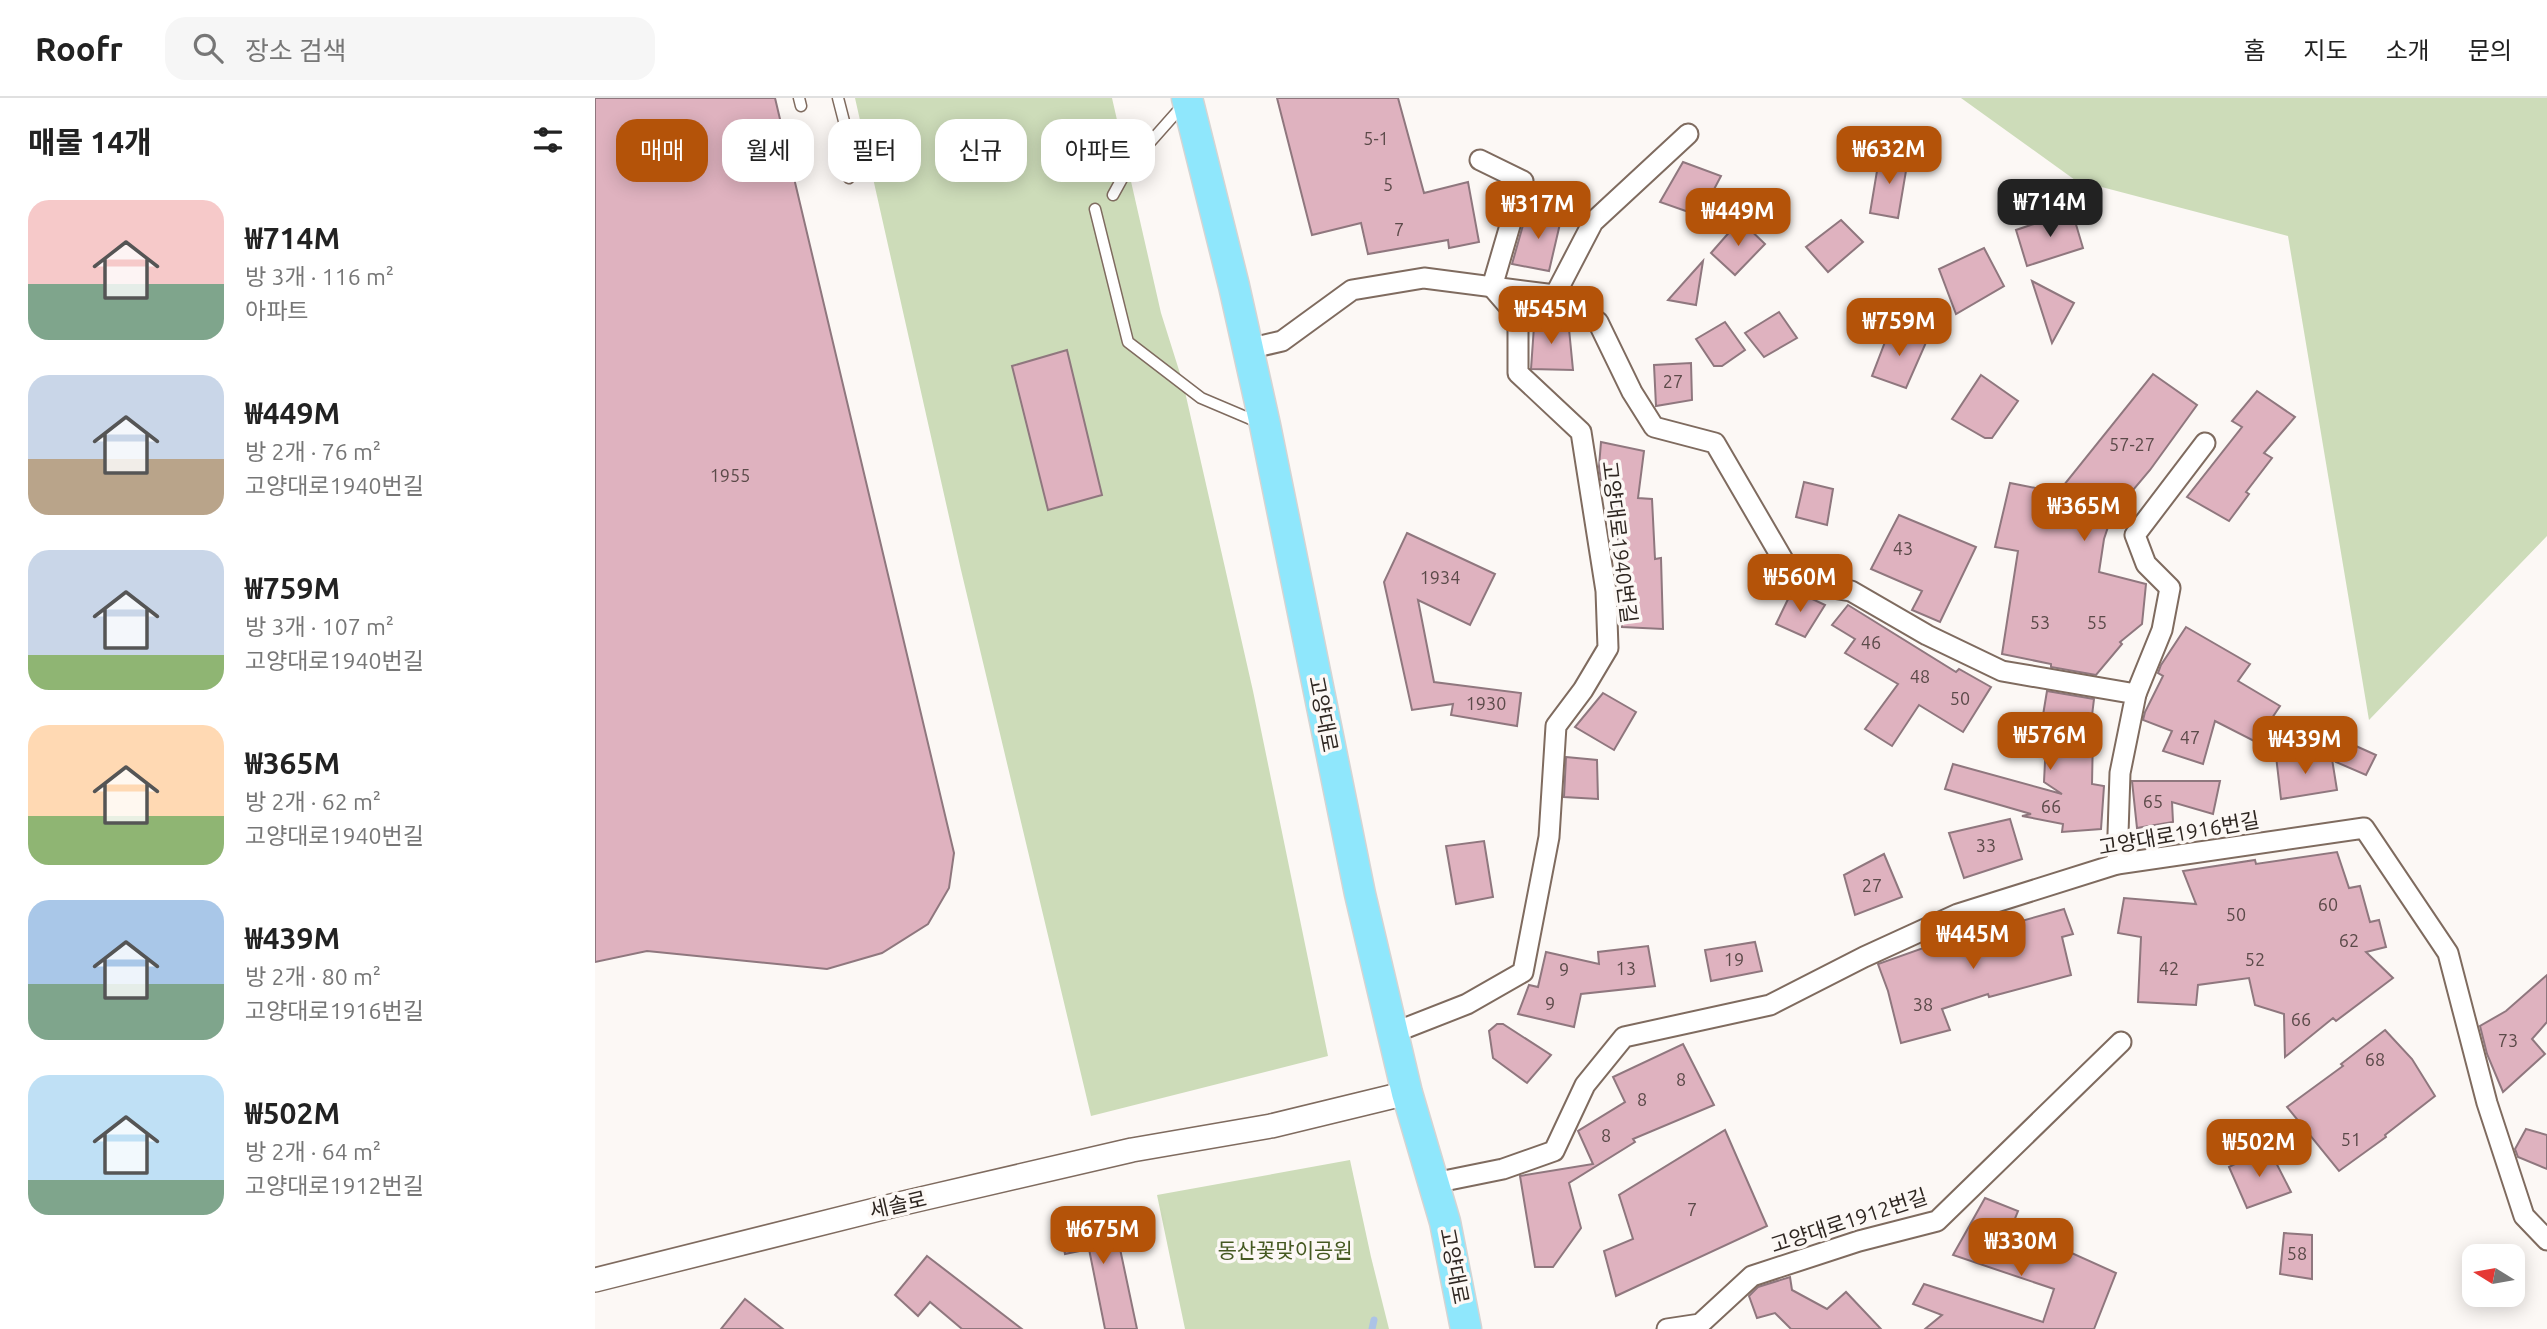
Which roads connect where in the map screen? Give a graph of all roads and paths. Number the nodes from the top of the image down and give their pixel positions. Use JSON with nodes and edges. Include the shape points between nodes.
{"nodes":[{"id":1,"x":838,"y":98,"type":"edge"},
{"id":2,"x":1187,"y":99,"type":"edge"},
{"id":3,"x":843,"y":119,"type":"edge"},
{"id":4,"x":1688,"y":134,"type":"dead end"},
{"id":5,"x":1480,"y":160,"type":"dead end"},
{"id":6,"x":1113,"y":195,"type":"dead end"},
{"id":7,"x":1095,"y":209,"type":"dead end"},
{"id":8,"x":1492,"y":287,"type":"junction"},
{"id":9,"x":1555,"y":295,"type":"junction"},
{"id":10,"x":1248,"y":349,"type":"junction"},
{"id":11,"x":1265,"y":425,"type":"junction"},
{"id":12,"x":2205,"y":443,"type":"dead end"},
{"id":13,"x":2136,"y":694,"type":"junction"},
{"id":14,"x":2117,"y":864,"type":"junction"},
{"id":15,"x":1393,"y":1033,"type":"junction"},
{"id":16,"x":2121,"y":1042,"type":"dead end"},
{"id":17,"x":1407,"y":1093,"type":"junction"},
{"id":18,"x":1434,"y":1183,"type":"junction"},
{"id":19,"x":2547,"y":1240,"type":"edge"},
{"id":20,"x":595,"y":1280,"type":"edge"},
{"id":21,"x":1466,"y":1329,"type":"edge"},
{"id":22,"x":1667,"y":1329,"type":"edge"}],
"edges":[{"from":1,"to":3,"type":"lane"},
{"from":2,"to":6,"type":"lane","via":[[1129,166]]},
{"from":2,"to":10,"type":"main road","name":"고양대로"},
{"from":4,"to":9,"type":"street","via":[[1593,222]]},
{"from":5,"to":8,"type":"street","via":[[1523,181]]},
{"from":7,"to":11,"type":"lane","via":[[1128,342],[1201,398]]},
{"from":8,"to":9,"type":"street"},
{"from":8,"to":10,"type":"street","via":[[1424,278],[1352,290],[1282,341]]},
{"from":8,"to":15,"type":"street","name":"고양대로1940번길","via":[[1518,317],[1518,373],[1581,432],[1606,591],[1608,648],[1556,726],[1549,837],[1524,972],[1467,1004]]},
{"from":9,"to":13,"type":"street","via":[[1598,322],[1654,427],[1715,443],[1796,582],[1851,591],[2002,671]]},
{"from":10,"to":11,"type":"main road","name":"고양대로"},
{"from":11,"to":15,"type":"main road","name":"고양대로","via":[[1360,894]]},
{"from":12,"to":13,"type":"street","via":[[2135,535],[2146,564],[2170,588],[2162,630]]},
{"from":13,"to":14,"type":"street","via":[[2120,773]]},
{"from":14,"to":18,"type":"street","name":"고양대로1916번길","via":[[1958,914],[1770,1005],[1624,1037],[1585,1085],[1554,1151],[1503,1169]]},
{"from":14,"to":19,"type":"street","name":"고양대로1916번길","via":[[2364,828],[2448,953],[2487,1103],[2524,1216]]},
{"from":15,"to":17,"type":"main road","name":"고양대로"},
{"from":16,"to":22,"type":"street","name":"고양대로1912번길","via":[[1937,1221],[1752,1276],[1700,1324]]},
{"from":17,"to":18,"type":"main road","name":"고양대로"},
{"from":17,"to":20,"type":"street","name":"세솔로","via":[[1271,1125],[1132,1150]]},
{"from":18,"to":21,"type":"main road","name":"고양대로"}]}
